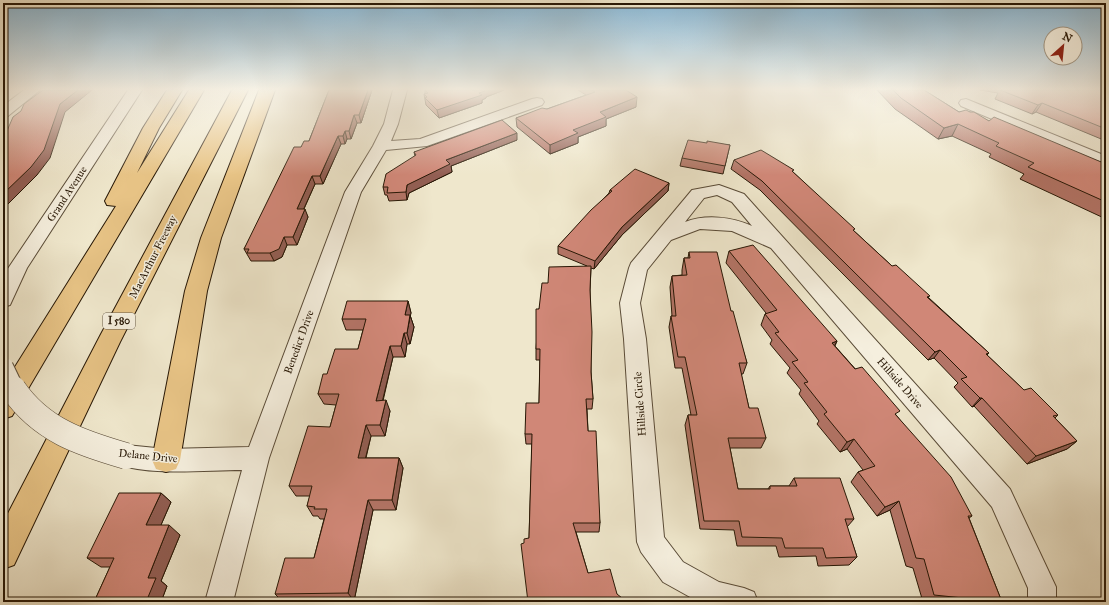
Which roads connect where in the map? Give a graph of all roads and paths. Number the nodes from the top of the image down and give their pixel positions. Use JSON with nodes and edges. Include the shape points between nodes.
{"nodes":[{"id":1,"x":116,"y":118,"type":"edge"},
{"id":2,"x":158,"y":118,"type":"edge"},
{"id":3,"x":180,"y":118,"type":"edge"},
{"id":4,"x":225,"y":118,"type":"edge"},
{"id":5,"x":256,"y":118,"type":"edge"},
{"id":6,"x":393,"y":118,"type":"edge"},
{"id":7,"x":491,"y":118,"type":"edge"},
{"id":8,"x":1002,"y":118,"type":"edge"},
{"id":9,"x":381,"y":146,"type":"junction"},
{"id":10,"x":1106,"y":162,"type":"edge"},
{"id":11,"x":719,"y":190,"type":"joint"},
{"id":12,"x":666,"y":235,"type":"junction"},
{"id":13,"x":779,"y":245,"type":"junction"},
{"id":14,"x":3,"y":300,"type":"edge"},
{"id":15,"x":41,"y":345,"type":"junction"},
{"id":16,"x":3,"y":367,"type":"edge"},
{"id":17,"x":3,"y":408,"type":"edge"},
{"id":18,"x":257,"y":458,"type":"junction"},
{"id":19,"x":166,"y":460,"type":"junction"},
{"id":20,"x":3,"y":554,"type":"edge"},
{"id":21,"x":219,"y":602,"type":"edge"},
{"id":22,"x":744,"y":602,"type":"edge"},
{"id":23,"x":1042,"y":602,"type":"edge"}],
"edges":[{"from":1,"to":14,"type":"street","name":"Grand Avenue","via":[[19,265]]},
{"from":2,"to":15,"type":"highway","via":[[140,149]]},
{"from":3,"to":15,"type":"highway"},
{"from":4,"to":20,"type":"highway","name":"MacArthur Freeway","number":"I 580","via":[[108,342]]},
{"from":5,"to":19,"type":"highway","via":[[203,263]]},
{"from":6,"to":9,"type":"street","name":"Benedict Drive"},
{"from":7,"to":9,"type":"street","via":[[422,143]]},
{"from":8,"to":10,"type":"street"},
{"from":9,"to":18,"type":"street","name":"Benedict Drive","via":[[353,192]]},
{"from":11,"to":12,"type":"street","name":"Hillside Circle","via":[[698,194]]},
{"from":11,"to":13,"type":"street","name":"Hillside Drive","via":[[738,198]]},
{"from":12,"to":13,"type":"street","via":[[700,223],[735,225]]},
{"from":12,"to":22,"type":"street","name":"Hillside Circle","via":[[638,268],[630,303],[651,542],[673,572],[715,595]]},
{"from":13,"to":23,"type":"street","name":"Hillside Drive","via":[[1001,498],[1042,587]]},
{"from":15,"to":17,"type":"highway"},
{"from":16,"to":19,"type":"street","name":"Delane Drive","bridge":true,"via":[[18,399],[53,429],[74,440],[126,456]]},
{"from":18,"to":19,"type":"street","name":"Delane Drive"},
{"from":18,"to":21,"type":"street","name":"Benedict Drive"}]}
